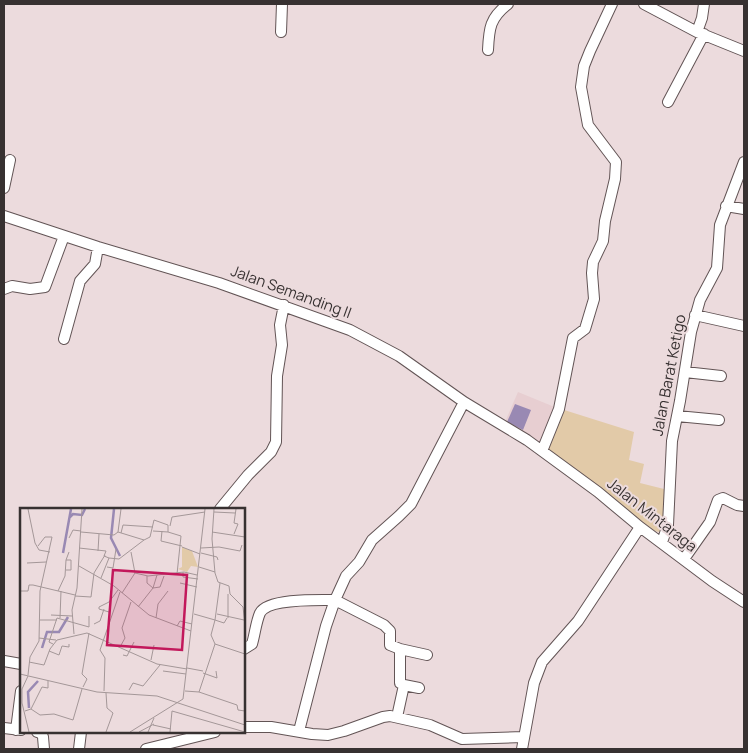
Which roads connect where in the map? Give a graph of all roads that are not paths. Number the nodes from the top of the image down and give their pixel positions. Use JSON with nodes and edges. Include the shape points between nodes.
{"nodes":[{"id":1,"x":282,"y":4,"type":"edge"},
{"id":2,"x":508,"y":4,"type":"edge"},
{"id":3,"x":612,"y":4,"type":"edge"},
{"id":4,"x":644,"y":4,"type":"edge"},
{"id":5,"x":704,"y":4,"type":"edge"},
{"id":6,"x":281,"y":32,"type":"dead end"},
{"id":7,"x":701,"y":33,"type":"junction"},
{"id":8,"x":488,"y":50,"type":"dead end"},
{"id":9,"x":744,"y":51,"type":"edge"},
{"id":10,"x":668,"y":102,"type":"dead end"},
{"id":11,"x":10,"y":160,"type":"dead end"},
{"id":12,"x":744,"y":162,"type":"edge"},
{"id":13,"x":4,"y":188,"type":"edge"},
{"id":14,"x":726,"y":206,"type":"junction"},
{"id":15,"x":744,"y":208,"type":"edge"},
{"id":16,"x":4,"y":216,"type":"edge"},
{"id":17,"x":64,"y":236,"type":"junction"},
{"id":18,"x":98,"y":247,"type":"junction"},
{"id":19,"x":4,"y":290,"type":"edge"},
{"id":20,"x":284,"y":305,"type":"junction"},
{"id":21,"x":695,"y":315,"type":"junction"},
{"id":22,"x":744,"y":326,"type":"edge"},
{"id":23,"x":64,"y":339,"type":"dead end"},
{"id":24,"x":685,"y":372,"type":"junction"},
{"id":25,"x":721,"y":376,"type":"dead end"},
{"id":26,"x":464,"y":402,"type":"junction"},
{"id":27,"x":677,"y":416,"type":"junction"},
{"id":28,"x":719,"y":420,"type":"dead end"},
{"id":29,"x":542,"y":451,"type":"junction"},
{"id":30,"x":744,"y":506,"type":"edge"},
{"id":31,"x":221,"y":508,"type":"edge"},
{"id":32,"x":640,"y":527,"type":"junction"},
{"id":33,"x":662,"y":542,"type":"junction"},
{"id":34,"x":684,"y":559,"type":"junction"},
{"id":35,"x":335,"y":600,"type":"junction"},
{"id":36,"x":744,"y":602,"type":"edge"},
{"id":37,"x":245,"y":648,"type":"edge"},
{"id":38,"x":400,"y":649,"type":"junction"},
{"id":39,"x":427,"y":655,"type":"dead end"},
{"id":40,"x":4,"y":661,"type":"edge"},
{"id":41,"x":20,"y":664,"type":"edge"},
{"id":42,"x":404,"y":684,"type":"junction"},
{"id":43,"x":419,"y":688,"type":"dead end"},
{"id":44,"x":20,"y":710,"type":"edge"},
{"id":45,"x":397,"y":717,"type":"junction"},
{"id":46,"x":245,"y":727,"type":"edge"},
{"id":47,"x":4,"y":728,"type":"edge"},
{"id":48,"x":19,"y":730,"type":"edge"},
{"id":49,"x":299,"y":731,"type":"junction"},
{"id":50,"x":41,"y":733,"type":"edge"},
{"id":51,"x":81,"y":733,"type":"edge"},
{"id":52,"x":211,"y":733,"type":"edge"},
{"id":53,"x":523,"y":737,"type":"junction"},
{"id":54,"x":152,"y":748,"type":"edge"},
{"id":55,"x":44,"y":749,"type":"edge"},
{"id":56,"x":79,"y":749,"type":"edge"},
{"id":57,"x":522,"y":749,"type":"edge"}],
"edges":[{"from":1,"to":6,"type":"street"},
{"from":2,"to":8,"type":"street","via":[[491,23]]},
{"from":3,"to":29,"type":"street","via":[[584,66],[581,87],[588,125],[616,162],[615,179],[603,241],[593,262],[594,299],[588,323],[573,338],[558,409]]},
{"from":4,"to":7,"type":"street"},
{"from":5,"to":7,"type":"street"},
{"from":7,"to":9,"type":"street"},
{"from":7,"to":10,"type":"street"},
{"from":11,"to":13,"type":"street"},
{"from":12,"to":14,"type":"street","name":"Jalan Barat Ketigo"},
{"from":14,"to":15,"type":"street"},
{"from":14,"to":21,"type":"street","name":"Jalan Barat Ketigo","via":[[719,230],[717,268]]},
{"from":16,"to":17,"type":"street","name":"Jalan Semanding II"},
{"from":17,"to":18,"type":"street","name":"Jalan Semanding II"},
{"from":17,"to":19,"type":"street","via":[[45,287],[12,286]]},
{"from":18,"to":20,"type":"street","name":"Jalan Semanding II","via":[[220,282]]},
{"from":18,"to":23,"type":"street","via":[[96,264],[80,281]]},
{"from":20,"to":26,"type":"street","name":"Jalan Semanding II","via":[[333,322],[370,340],[419,369]]},
{"from":20,"to":31,"type":"street","via":[[277,376],[276,442]]},
{"from":21,"to":22,"type":"street"},
{"from":21,"to":24,"type":"street","name":"Jalan Barat Ketigo"},
{"from":24,"to":25,"type":"street"},
{"from":24,"to":27,"type":"street","name":"Jalan Barat Ketigo"},
{"from":26,"to":29,"type":"street","name":"Jalan Semanding II"},
{"from":26,"to":35,"type":"street","via":[[411,504],[372,540],[346,576]]},
{"from":27,"to":28,"type":"street"},
{"from":27,"to":33,"type":"street","name":"Jalan Barat Ketigo","via":[[671,447],[668,525]]},
{"from":29,"to":32,"type":"street","name":"Jalan Mintaraga"},
{"from":30,"to":34,"type":"street","via":[[723,498],[718,500],[710,522]]},
{"from":32,"to":33,"type":"street","name":"Jalan Mintaraga"},
{"from":32,"to":53,"type":"street","via":[[578,622],[542,662],[534,683]]},
{"from":33,"to":34,"type":"street","name":"Jalan Mintaraga"},
{"from":34,"to":36,"type":"street","name":"Jalan Mintaraga"},
{"from":35,"to":37,"type":"street","via":[[296,600],[266,608],[261,612],[252,644]]},
{"from":35,"to":38,"type":"street","via":[[384,625],[390,631],[390,645]]},
{"from":35,"to":49,"type":"street"},
{"from":38,"to":39,"type":"street"},
{"from":38,"to":42,"type":"street","via":[[400,683]]},
{"from":40,"to":41,"type":"street"},
{"from":42,"to":43,"type":"street"},
{"from":42,"to":45,"type":"street"},
{"from":44,"to":48,"type":"street"},
{"from":45,"to":49,"type":"street","via":[[383,717],[333,734]]},
{"from":45,"to":53,"type":"street","via":[[430,725],[462,739]]},
{"from":46,"to":49,"type":"street"},
{"from":47,"to":48,"type":"street"},
{"from":50,"to":55,"type":"street"},
{"from":51,"to":56,"type":"street"},
{"from":52,"to":54,"type":"street"},
{"from":53,"to":57,"type":"street"}]}
